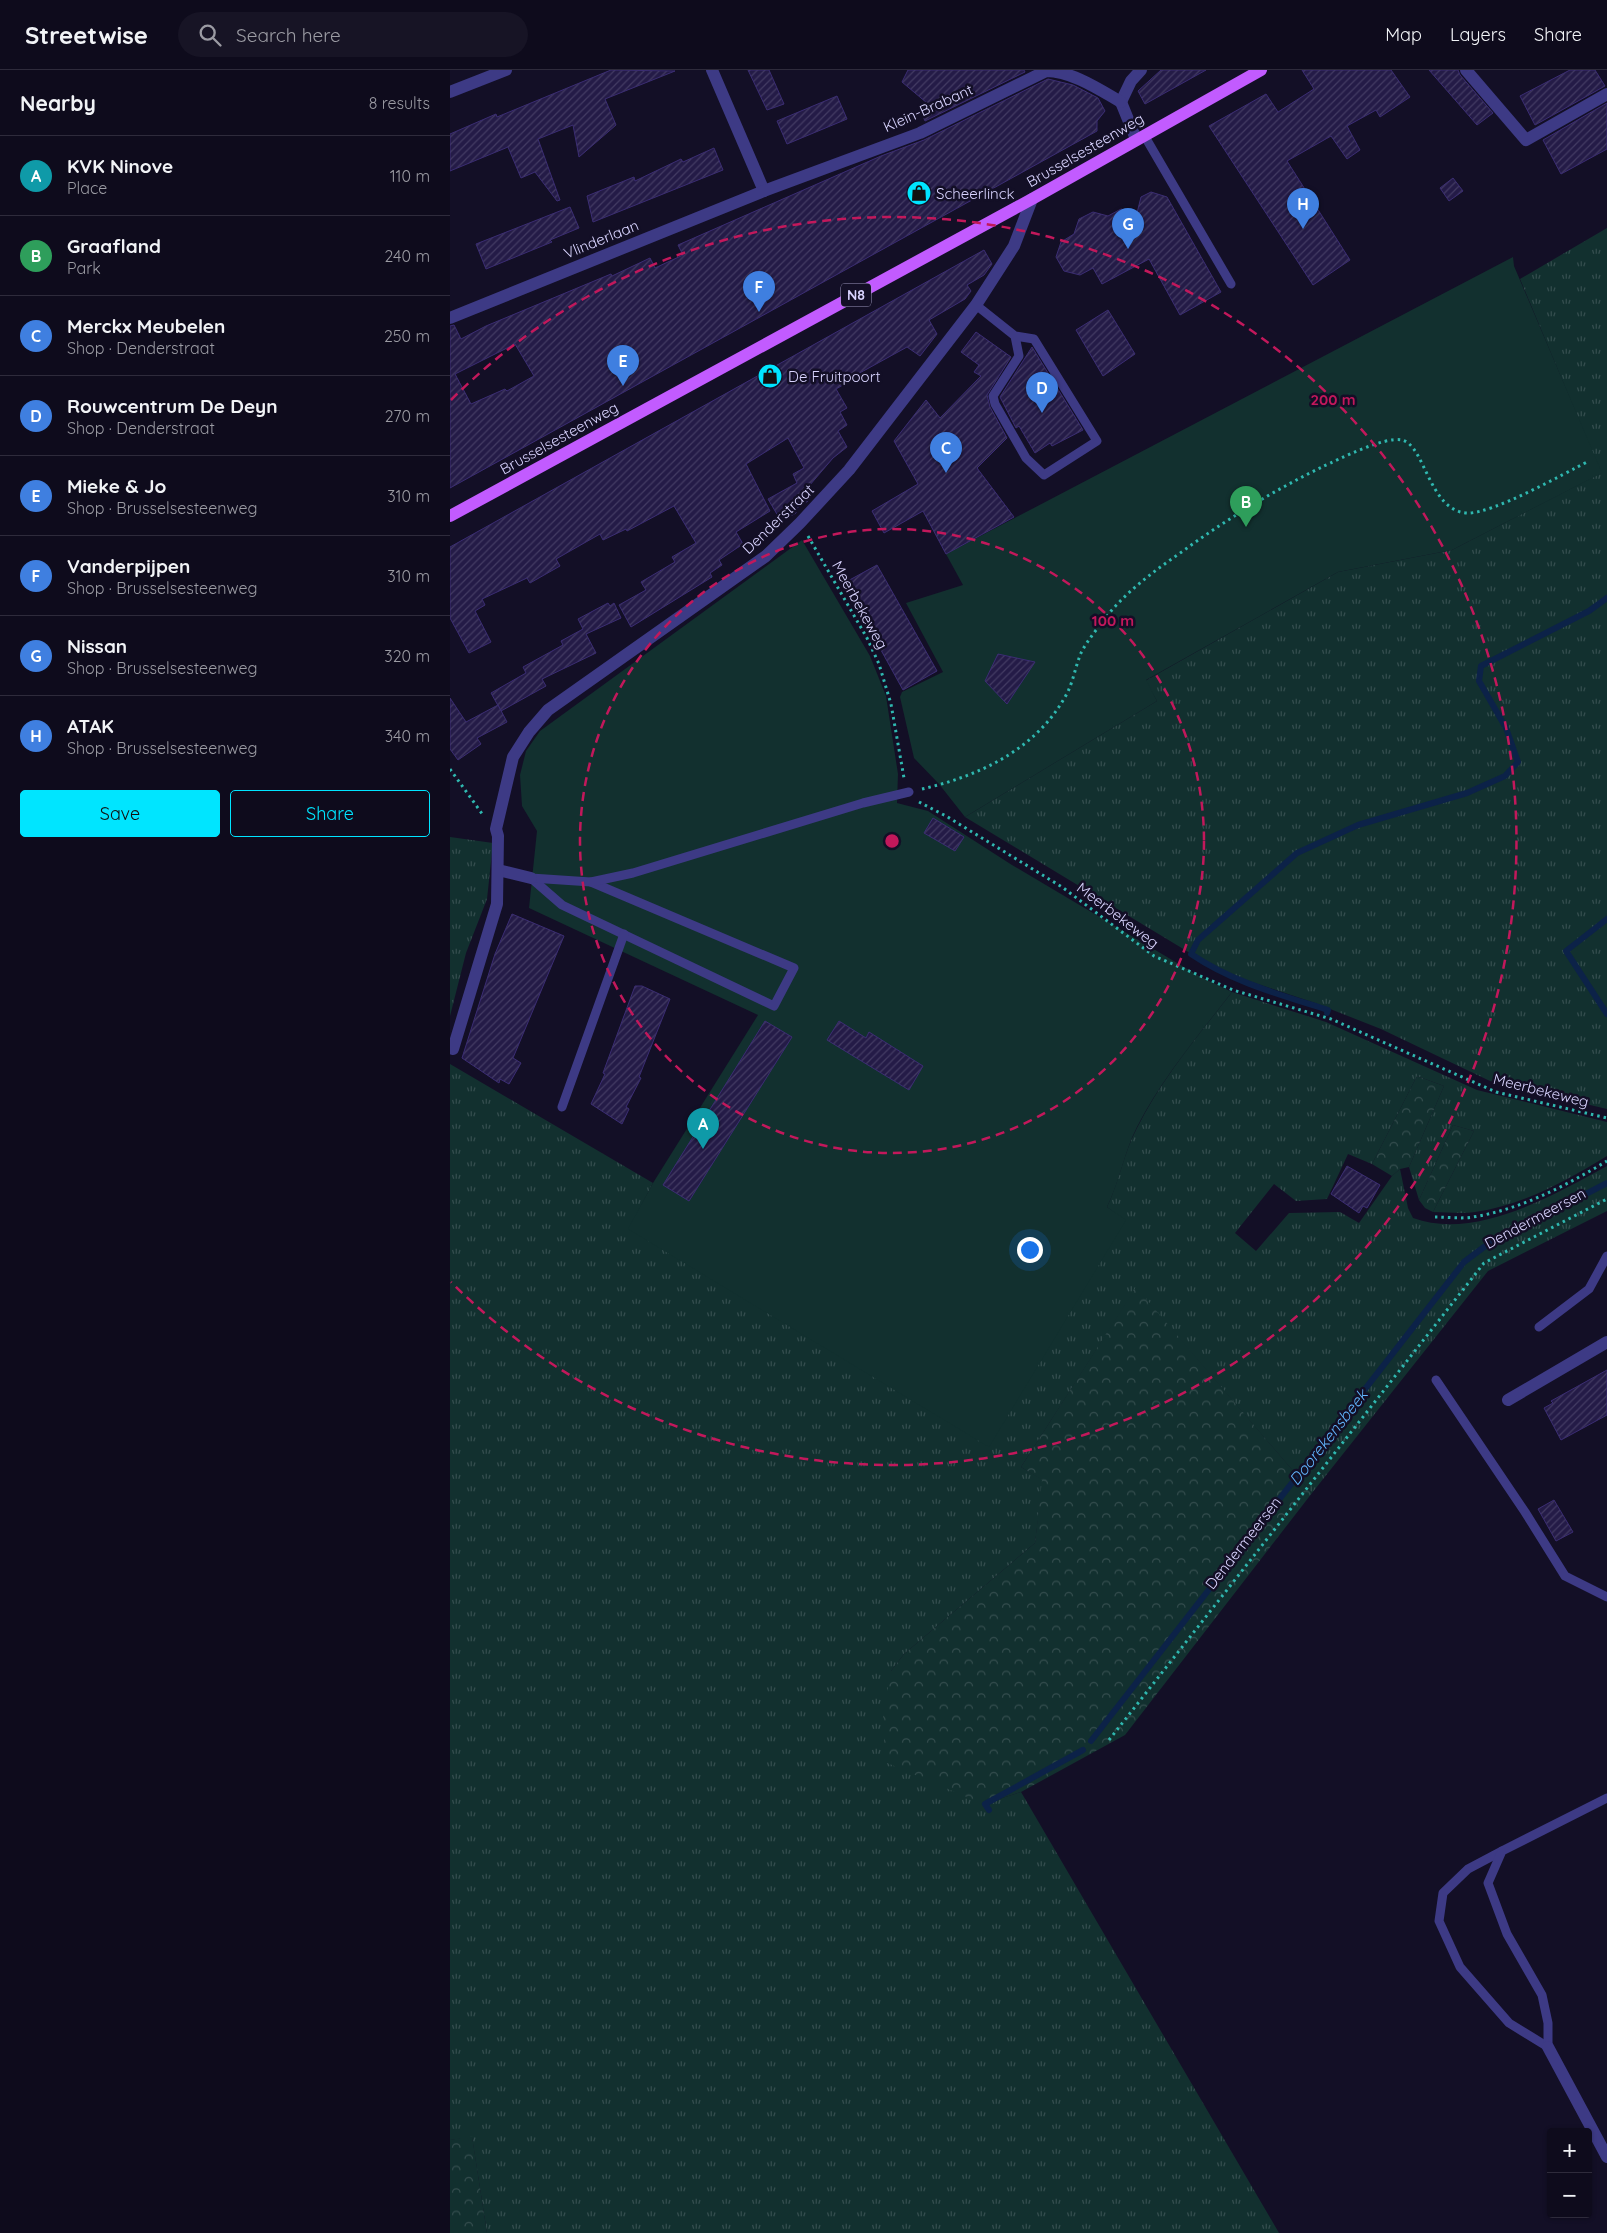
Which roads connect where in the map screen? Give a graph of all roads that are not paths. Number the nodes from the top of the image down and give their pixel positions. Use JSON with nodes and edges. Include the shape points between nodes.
{"nodes":[{"id":1,"x":506,"y":70,"type":"edge"},
{"id":2,"x":712,"y":70,"type":"edge"},
{"id":3,"x":1141,"y":70,"type":"edge"},
{"id":4,"x":1261,"y":70,"type":"edge"},
{"id":5,"x":1466,"y":70,"type":"edge"},
{"id":6,"x":1056,"y":71,"type":"edge"},
{"id":7,"x":450,"y":92,"type":"edge"},
{"id":8,"x":1607,"y":94,"type":"edge"},
{"id":9,"x":1122,"y":102,"type":"junction"},
{"id":10,"x":1140,"y":137,"type":"junction"},
{"id":11,"x":764,"y":191,"type":"junction"},
{"id":12,"x":1032,"y":199,"type":"junction"},
{"id":13,"x":1232,"y":284,"type":"dead end"},
{"id":14,"x":976,"y":304,"type":"junction"},
{"id":15,"x":450,"y":318,"type":"edge"},
{"id":16,"x":1015,"y":336,"type":"junction"},
{"id":17,"x":450,"y":516,"type":"edge"},
{"id":18,"x":909,"y":792,"type":"road end"},
{"id":19,"x":498,"y":870,"type":"junction"},
{"id":20,"x":531,"y":878,"type":"junction"},
{"id":21,"x":591,"y":882,"type":"junction"},
{"id":22,"x":624,"y":934,"type":"junction"},
{"id":23,"x":453,"y":1049,"type":"dead end"},
{"id":24,"x":562,"y":1107,"type":"dead end"},
{"id":25,"x":1607,"y":1256,"type":"edge"},
{"id":26,"x":1539,"y":1327,"type":"dead end"},
{"id":27,"x":1607,"y":1342,"type":"edge"},
{"id":28,"x":1436,"y":1380,"type":"dead end"},
{"id":29,"x":1508,"y":1400,"type":"dead end"},
{"id":30,"x":1607,"y":1596,"type":"edge"},
{"id":31,"x":1607,"y":1798,"type":"edge"},
{"id":32,"x":1502,"y":1851,"type":"junction"},
{"id":33,"x":1548,"y":2047,"type":"junction"},
{"id":34,"x":1607,"y":2157,"type":"edge"}],
"edges":[{"from":1,"to":7,"type":"street"},
{"from":2,"to":11,"type":"street"},
{"from":3,"to":9,"type":"street","via":[[1131,81]]},
{"from":4,"to":10,"type":"main road","name":"Brusselsesteenweg","number":"N8"},
{"from":5,"to":8,"type":"street","via":[[1526,140]]},
{"from":6,"to":9,"type":"street","name":"Klein-Brabant","via":[[1096,87]]},
{"from":6,"to":11,"type":"street","name":"Klein-Brabant","via":[[1046,71],[920,133]]},
{"from":9,"to":10,"type":"street"},
{"from":10,"to":12,"type":"main road","name":"Brusselsesteenweg","number":"N8"},
{"from":10,"to":13,"type":"lane"},
{"from":11,"to":15,"type":"street","name":"Vlinderlaan"},
{"from":12,"to":14,"type":"street","name":"Denderstraat","via":[[1014,246]]},
{"from":12,"to":17,"type":"main road","name":"Brusselsesteenweg","number":"N8"},
{"from":14,"to":16,"type":"lane"},
{"from":14,"to":19,"type":"street","name":"Denderstraat","via":[[849,470],[766,556],[548,710],[529,732],[513,757],[496,829]]},
{"from":16,"to":16,"type":"lane","via":[[1034,339],[1097,441],[1044,475],[1026,458],[993,396],[1020,356]]},
{"from":18,"to":21,"type":"lane","via":[[632,873]]},
{"from":19,"to":20,"type":"street"},
{"from":19,"to":23,"type":"street","name":"Denderstraat","via":[[497,904]]},
{"from":20,"to":21,"type":"lane"},
{"from":20,"to":22,"type":"lane","via":[[562,906]]},
{"from":21,"to":22,"type":"lane","via":[[794,968],[774,1006]]},
{"from":22,"to":24,"type":"lane"},
{"from":25,"to":26,"type":"lane","via":[[1589,1289]]},
{"from":27,"to":29,"type":"street"},
{"from":28,"to":30,"type":"lane","via":[[1564,1576]]},
{"from":31,"to":32,"type":"lane"},
{"from":32,"to":33,"type":"lane","via":[[1488,1883],[1507,1934],[1542,1995],[1548,2023]]},
{"from":32,"to":33,"type":"lane","via":[[1468,1869],[1443,1892],[1439,1921],[1460,1967],[1510,2023]]},
{"from":33,"to":34,"type":"street"}]}
